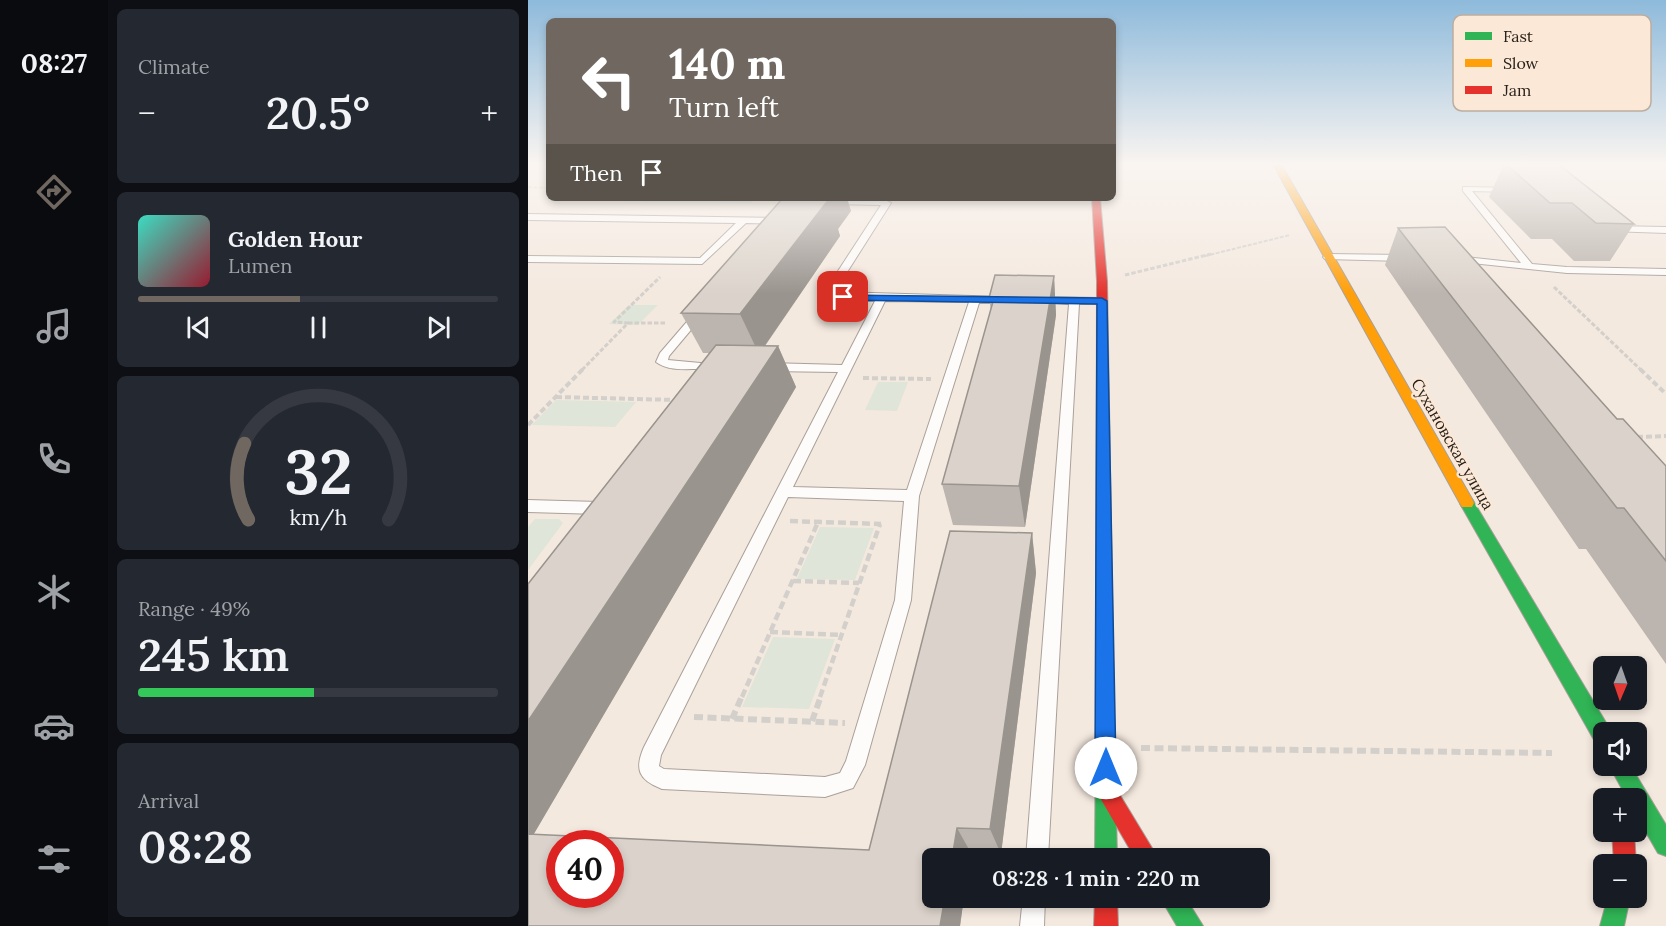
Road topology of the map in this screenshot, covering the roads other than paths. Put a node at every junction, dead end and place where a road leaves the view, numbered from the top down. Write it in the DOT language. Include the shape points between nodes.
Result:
graph roads {
  1 [pos="884,207"];
  2 [pos="1097,207"];
  3 [pos="1301,207"];
  4 [pos="1481,207"];
  5 [pos="528,217"];
  6 [pos="743,220"];
  7 [pos="778,222"];
  8 [pos="1604,229"];
  9 [pos="1666,230"];
  10 [pos="1328,257"];
  11 [pos="1417,258"];
  12 [pos="528,259"];
  13 [pos="1528,265"];
  14 [pos="1666,272"];
  15 [pos="1466,276"];
  16 [pos="881,297"];
  17 [pos="975,299"];
  18 [pos="1074,300"];
  19 [pos="1102,301"];
  20 [pos="706,307"];
  21 [pos="753,367"];
  22 [pos="843,373"];
  23 [pos="681,400"];
  24 [pos="783,492"];
  25 [pos="912,495"];
  26 [pos="528,506"];
  27 [pos="599,508"];
  28 [pos="1595,722"];
  29 [pos="1625,776"];
  30 [pos="1105,789"];
  31 [pos="1666,845"];
  32 [pos="1038,848"];
  33 [pos="1106,848"];
  34 [pos="1142,848"];
  35 [pos="1033,908"];
  36 [pos="1106,908"];
  37 [pos="1179,908"];
  38 [pos="1616,908"];
  39 [pos="1032,926"];
  40 [pos="1106,926"];
  41 [pos="1191,926"];
  42 [pos="1612,926"];
  1 -- 16 [label="lane" via="832,288 833,294 843,297"];
  2 -- 19 [label="street"];
  3 -- 10 [label="street, Сухановская улица"];
  4 -- 13 [label="lane"];
  5 -- 6 [label="lane"];
  6 -- 7 [label="lane"];
  6 -- 12 [label="lane" via="702,261"];
  8 -- 9 [label="lane"];
  10 -- 11 [label="lane"];
  10 -- 28 [label="street, Сухановская улица"];
  13 -- 14 [label="lane" via="1567,270"];
  13 -- 15 [label="lane" via="1450,258"];
  16 -- 17 [label="lane"];
  16 -- 22 [label="lane"];
  17 -- 18 [label="lane"];
  17 -- 25 [label="lane"];
  18 -- 19 [label="lane"];
  18 -- 32 [label="lane"];
  19 -- 30 [label="street"];
  20 -- 23 [label="lane" via="662,362 713,366"];
  21 -- 22 [label="lane"];
  22 -- 24 [label="lane"];
  24 -- 25 [label="lane"];
  24 -- 25 [label="lane" via="651,754 649,771 662,779 825,787 846,781 855,765 903,600"];
  26 -- 27 [label="lane"];
  29 -- 31 [label="street"];
  30 -- 33 [label="street"];
  30 -- 34 [label="street"];
  35 -- 39 [label="lane"];
  36 -- 40 [label="street"];
  37 -- 41 [label="street"];
  38 -- 42 [label="street"];
}
